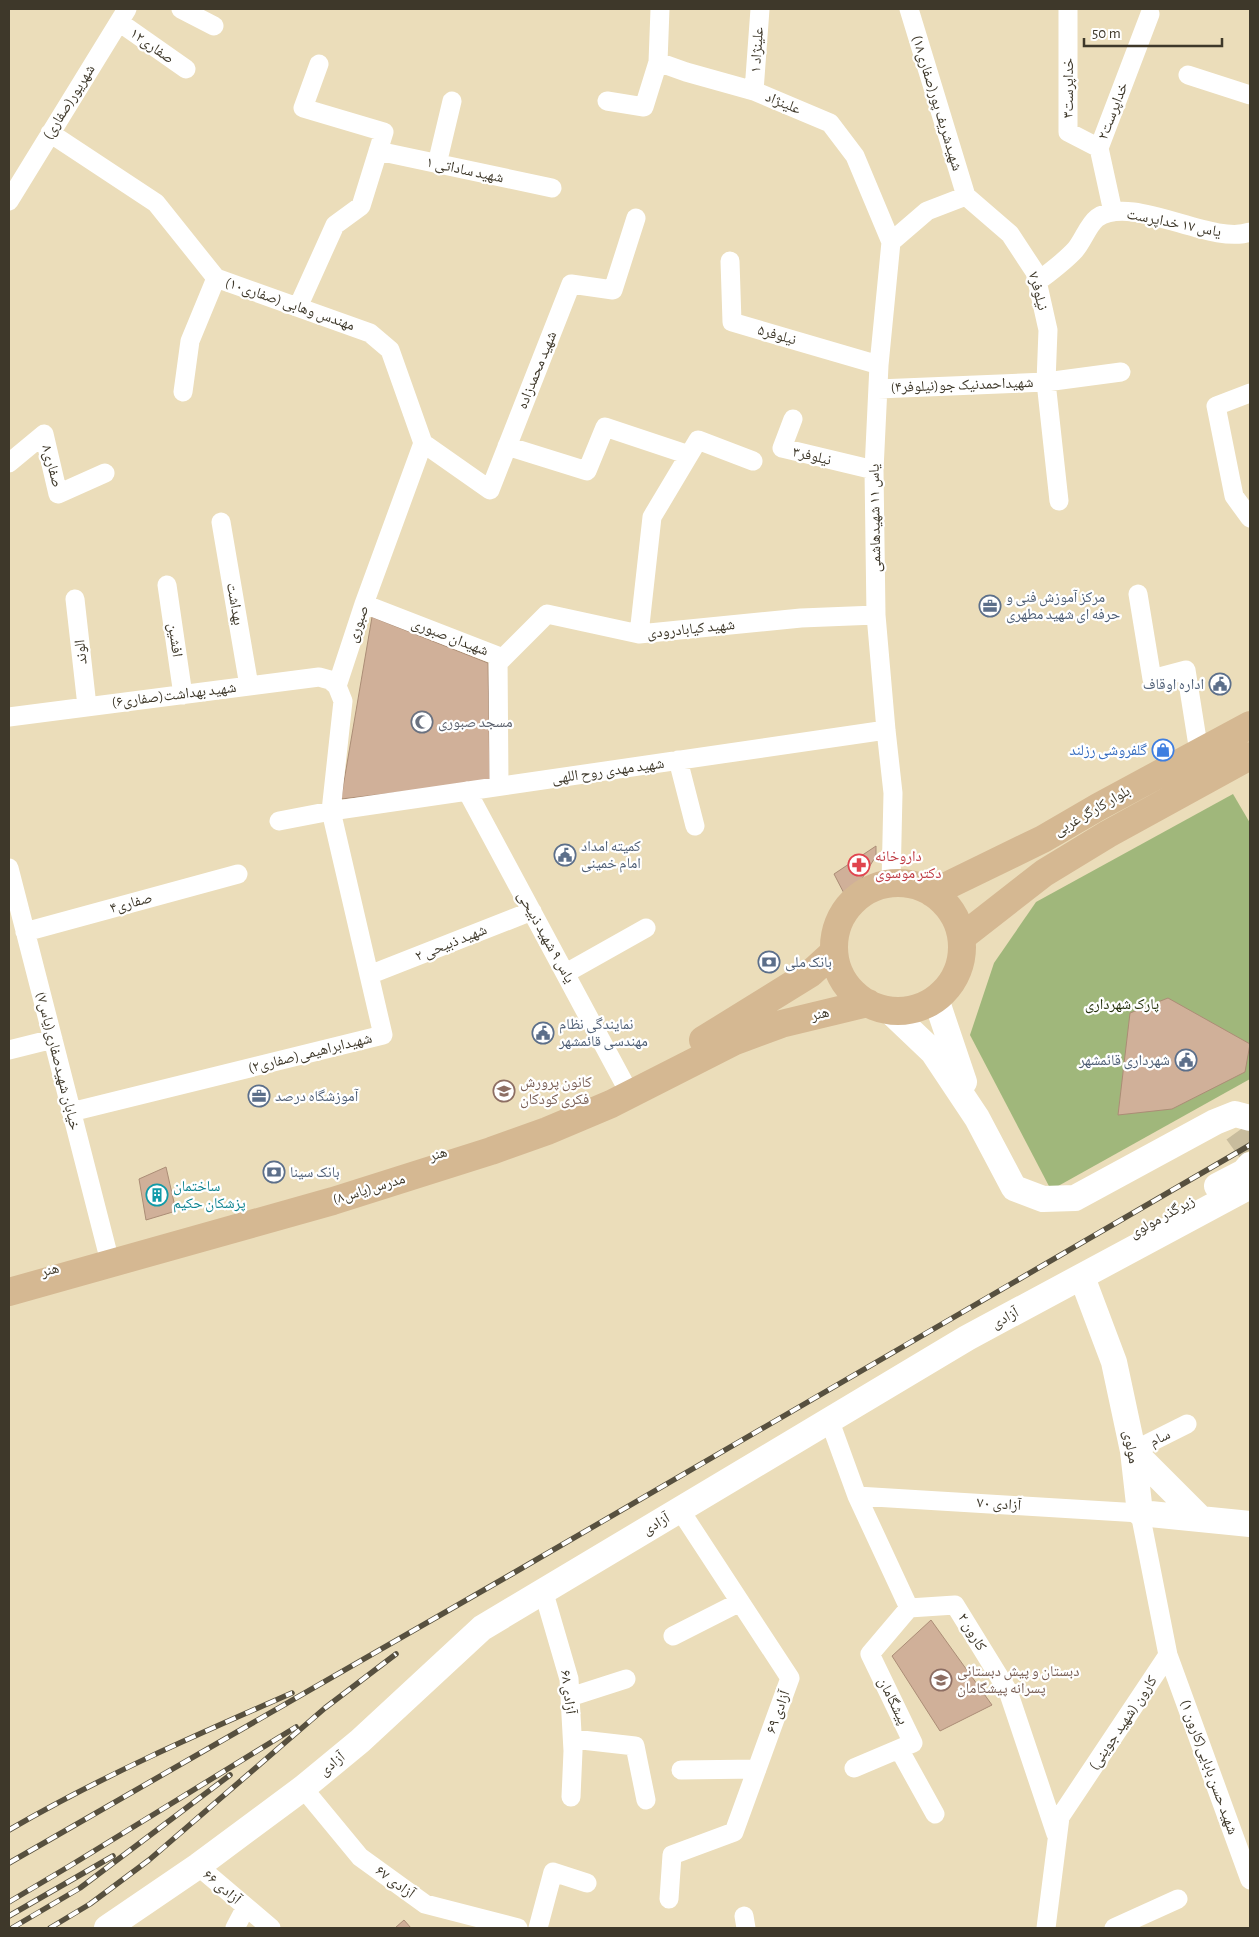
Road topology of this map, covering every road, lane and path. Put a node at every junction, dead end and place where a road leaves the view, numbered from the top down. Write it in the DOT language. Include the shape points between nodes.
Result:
graph roads {
  1 [pos="181,9"];
  2 [pos="660,9"];
  3 [pos="760,9"];
  4 [pos="908,9"];
  5 [pos="1068,9"];
  6 [pos="1150,14"];
  7 [pos="123,16"];
  8 [pos="214,26"];
  9 [pos="658,62"];
  10 [pos="319,64"];
  11 [pos="186,69"];
  12 [pos="1188,75"];
  13 [pos="754,92"];
  14 [pos="1250,95"];
  15 [pos="452,101"];
  16 [pos="607,101"];
  17 [pos="50,133"];
  18 [pos="1099,148"];
  19 [pos="378,151"];
  20 [pos="437,164"];
  21 [pos="16,175"];
  22 [pos="552,188"];
  23 [pos="966,196"];
  24 [pos="10,198"];
  25 [pos="1113,212"];
  26 [pos="636,218"];
  27 [pos="1250,232"];
  28 [pos="891,242"];
  29 [pos="730,261"];
  30 [pos="216,278"];
  31 [pos="1037,282"];
  32 [pos="298,307"];
  33 [pos="879,365"];
  34 [pos="1121,372"];
  35 [pos="1046,382"];
  36 [pos="878,389"];
  37 [pos="183,392"];
  38 [pos="1250,394"];
  39 [pos="793,419"];
  40 [pos="423,443"];
  41 [pos="507,446"];
  42 [pos="689,455"];
  43 [pos="753,461"];
  44 [pos="9,463"];
  45 [pos="874,470"];
  46 [pos="104,473"];
  47 [pos="1059,501"];
  48 [pos="1250,518"];
  49 [pos="220,522"];
  50 [pos="167,585"];
  51 [pos="1138,594"];
  52 [pos="75,599"];
  53 [pos="364,604"];
  54 [pos="876,614"];
  55 [pos="639,634"];
  56 [pos="498,663"];
  57 [pos="249,686"];
  58 [pos="337,686"];
  59 [pos="183,696"];
  60 [pos="87,706"];
  61 [pos="9,716"];
  62 [pos="1250,725"];
  63 [pos="886,730"];
  64 [pos="1199,752"];
  65 [pos="1250,756"];
  66 [pos="678,760"];
  67 [pos="1213,776"];
  68 [pos="499,786"];
  69 [pos="467,791"];
  70 [pos="331,811"];
  71 [pos="279,821"];
  72 [pos="695,826"];
  73 [pos="9,868"];
  74 [pos="238,874"];
  75 [pos="891,884"];
  76 [pos="932,893"];
  77 [pos="532,911"];
  78 [pos="646,928"];
  79 [pos="25,932"];
  80 [pos="962,937"];
  81 [pos="834,952"];
  82 [pos="566,973"];
  83 [pos="369,975"];
  84 [pos="936,999"];
  85 [pos="880,1007"];
  86 [pos="53,1039"];
  87 [pos="9,1050"];
  88 [pos="716,1051"];
  89 [pos="624,1082"];
  90 [pos="71,1112"];
  91 [pos="977,1118"];
  92 [pos="1234,1124"];
  93 [pos="1250,1165"];
  94 [pos="1250,1186"];
  95 [pos="108,1254"];
  96 [pos="1082,1277"];
  97 [pos="9,1281"];
  98 [pos="9,1292"];
  99 [pos="829,1419"];
  100 [pos="1187,1424"];
  101 [pos="1133,1451"];
  102 [pos="858,1496"];
  103 [pos="680,1510"];
  104 [pos="1140,1513"];
  105 [pos="1201,1519"];
  106 [pos="1250,1524"];
  107 [pos="543,1590"];
  108 [pos="740,1602"];
  109 [pos="909,1608"];
  110 [pos="673,1636"];
  111 [pos="1168,1655"];
  112 [pos="626,1679"];
  113 [pos="570,1697"];
  114 [pos="573,1739"];
  115 [pos="899,1749"];
  116 [pos="854,1768"];
  117 [pos="757,1769"];
  118 [pos="681,1770"];
  119 [pos="303,1788"];
  120 [pos="572,1797"];
  121 [pos="646,1800"];
  122 [pos="935,1814"];
  123 [pos="1057,1837"];
  124 [pos="198,1866"];
  125 [pos="1250,1877"];
  126 [pos="587,1883"];
  127 [pos="670,1899"];
  128 [pos="1178,1899"];
  129 [pos="246,1907"];
  130 [pos="107,1928"];
  131 [pos="235,1928"];
  132 [pos="271,1928"];
  133 [pos="518,1928"];
  134 [pos="538,1928"];
  135 [pos="1050,1928"];
  136 [pos="1114,1928"];
  1 -- 8 [label="street"];
  2 -- 9 [label="street"];
  3 -- 13 [label="street, علینژاد ۱"];
  4 -- 23 [label="street, شهیدشریف پور(صفاری۱۸)"];
  5 -- 18 [label="street, خداپرست۳" via="1068,132"];
  6 -- 18 [label="street, خداپرست۲"];
  7 -- 11 [label="street, صفاری۱۲"];
  7 -- 17 [label="street, شهریور(صفاری)"];
  9 -- 13 [label="street, علینژاد"];
  9 -- 16 [label="street" via="644,107"];
  10 -- 19 [label="street" via="302,108 384,132"];
  12 -- 14 [label="street"];
  13 -- 28 [label="street, علینژاد" via="830,122 856,156"];
  15 -- 20 [label="street"];
  17 -- 21 [label="street, شهریور(صفاری)"];
  17 -- 30 [label="street, مهندس وهابی (صفاری۱۰)" via="156,203"];
  18 -- 25 [label="street, خداپرست۲"];
  19 -- 20 [label="street, شهید ساداتی ۱"];
  19 -- 32 [label="street" via="361,206 335,225"];
  20 -- 22 [label="street, شهید ساداتی ۱"];
  21 -- 24 [label="street, شهریور(صفاری)"];
  23 -- 28 [label="street" via="928,211"];
  23 -- 31 [label="street, نیلوفر۷" via="1010,234 1035,272"];
  25 -- 27 [label="street, یاس ۱۷ خداپرست" via="1133,212 1224,234"];
  25 -- 31 [label="street, یاس ۱۷ خداپرست" via="1096,219 1076,250"];
  26 -- 41 [label="street, شهید محمدزاده" via="613,290 571,284"];
  28 -- 33 [label="street, یاس ۱۱ شهیدهاشمی"];
  29 -- 33 [label="street, نیلوفر۵" via="732,322"];
  30 -- 32 [label="street, مهندس وهابی (صفاری۱۰)"];
  30 -- 37 [label="street" via="190,341"];
  31 -- 35 [label="street, نیلوفر۷" via="1048,330"];
  32 -- 40 [label="street, مهندس وهابی (صفاری۱۰)" via="370,333 390,350"];
  33 -- 36 [label="street, یاس ۱۱ شهیدهاشمی"];
  34 -- 35 [label="street, شهیداحمدنیک جو(نیلوفر۴)"];
  35 -- 36 [label="street, شهیداحمدنیک جو(نیلوفر۴)"];
  35 -- 47 [label="street, نیلوفر۷"];
  36 -- 45 [label="street, یاس ۱۱ شهیدهاشمی"];
  38 -- 48 [label="street" via="1216,406 1234,496"];
  39 -- 45 [label="street, نیلوفر۳" via="782,448"];
  40 -- 41 [label="street, شهید محمدزاده" via="490,490"];
  40 -- 53 [label="street, صبوری"];
  41 -- 42 [label="street" via="587,471 605,427"];
  42 -- 43 [label="street" via="698,440"];
  42 -- 55 [label="street" via="652,517"];
  44 -- 46 [label="street, صفاری۸" via="44,434 58,494"];
  45 -- 54 [label="street, یاس ۱۱ شهیدهاشمی"];
  49 -- 57 [label="street, بهداشت"];
  50 -- 59 [label="street, افشین"];
  51 -- 64 [label="street" via="1152,679 1186,670"];
  52 -- 60 [label="street, الوند"];
  53 -- 56 [label="street, شهیدان صبوری" via="498,656"];
  53 -- 58 [label="street, صبوری"];
  54 -- 55 [label="street, شهید کیابادرودی"];
  54 -- 63 [label="street, یاس ۱۱ شهیدهاشمی"];
  55 -- 56 [label="street, شهید کیابادرودی" via="547,614"];
  56 -- 68 [label="street, شهیدان صبوری"];
  57 -- 58 [label="street, شهید بهداشت(صفاری۶)" via="320,677"];
  57 -- 59 [label="street, شهید بهداشت(صفاری۶)"];
  58 -- 70 [label="street" via="343,700"];
  59 -- 60 [label="street, شهید بهداشت(صفاری۶)"];
  60 -- 61 [label="street, شهید بهداشت(صفاری۶)"];
  62 -- 64 [label="main road, بلوار کارگر غربی"];
  63 -- 66 [label="street, شهید مهدی روح اللهی"];
  63 -- 75 [label="street, یاس ۱۱ شهیدهاشمی" via="894,793"];
  64 -- 67 [label="main road"];
  64 -- 76 [label="main road, بلوار کارگر غربی" via="1043,839"];
  65 -- 67 [label="main road, بلوار کارگر غربی"];
  66 -- 68 [label="street, شهید مهدی روح اللهی"];
  66 -- 72 [label="street"];
  67 -- 80 [label="main road, بلوار کارگر غربی" via="1044,873"];
  68 -- 69 [label="street, شهید مهدی روح اللهی"];
  69 -- 70 [label="street, شهید مهدی روح اللهی"];
  69 -- 77 [label="street, یاس ۹ شهید ذبیحی"];
  70 -- 71 [label="street, شهید مهدی روح اللهی"];
  70 -- 83 [label="street, شهیدابراهیمی(صفاری۲)"];
  73 -- 79 [label="street, خیابان شهیدصفاری(یاس۷)"];
  74 -- 79 [label="street, صفاری۴"];
  75 -- 76 [label="main road" via="912,885"];
  75 -- 81 [label="main road" via="872,889 843,914 836,932"];
  76 -- 80 [label="main road" via="948,907"];
  77 -- 82 [label="street, یاس ۹ شهید ذبیحی"];
  77 -- 83 [label="street, شهید ذبیحی ۲"];
  78 -- 82 [label="street"];
  79 -- 86 [label="street, خیابان شهیدصفاری(یاس۷)"];
  80 -- 84 [label="main road" via="960,967 948,989"];
  81 -- 85 [label="main road" via="841,976 856,996"];
  81 -- 89 [label="main road, هنر" via="811,973 709,1037"];
  82 -- 89 [label="street, یاس ۹ شهید ذبیحی"];
  83 -- 90 [label="street, شهیدابراهیمی(صفاری۲)" via="383,1035"];
  84 -- 85 [label="main road" via="911,1009"];
  84 -- 91 [label="street"];
  85 -- 88 [label="main road, هنر" via="781,1024"];
  85 -- 91 [label="street" via="933,1052"];
  86 -- 87 [label="street"];
  86 -- 90 [label="street, خیابان شهیدصفاری(یاس۷)"];
  88 -- 98 [label="main road, مدرس(یاس۸)" via="610,1104 491,1152 333,1201"];
  89 -- 95 [label="main road, هنر" via="544,1118 482,1141"];
  90 -- 95 [label="street, خیابان شهیدصفاری(یاس۷)"];
  91 -- 92 [label="street" via="1014,1188 1043,1199 1075,1198"];
  93 -- 96 [label="street, زیرگذر مولوی" via="1244,1172 1147,1224 1092,1258"];
  94 -- 96 [label="street, آزادی"];
  95 -- 97 [label="main road, هنر"];
  96 -- 99 [label="street, آزادی" via="967,1338"];
  96 -- 101 [label="street, مولوی" via="1114,1362"];
  99 -- 102 [label="street"];
  99 -- 103 [label="street, آزادی"];
  100 -- 101 [label="street, سام"];
  101 -- 104 [label="street, مولوی"];
  101 -- 105 [label="street"];
  102 -- 104 [label="street, آزادی ۷۰"];
  102 -- 109 [label="street"];
  103 -- 107 [label="street, آزادی"];
  103 -- 108 [label="street, آزادی ۶۹"];
  104 -- 105 [label="street"];
  104 -- 111 [label="street"];
  105 -- 106 [label="street"];
  107 -- 113 [label="street, آزادی ۶۸" via="569,1679"];
  107 -- 119 [label="street, آزادی" via="482,1628 360,1741"];
  108 -- 110 [label="street"];
  108 -- 117 [label="street, آزادی ۶۹" via="790,1678"];
  109 -- 115 [label="street, پیشگامان" via="870,1654 913,1743"];
  109 -- 123 [label="street, کارون ۲" via="955,1605 1008,1691"];
  111 -- 123 [label="street, کارون (شهید جوینی)" via="1060,1818"];
  111 -- 125 [label="street, شهید حسن بابایی(کارون ۱)"];
  112 -- 113 [label="street"];
  113 -- 114 [label="street, آزادی ۶۸"];
  114 -- 120 [label="street, آزادی ۶۸"];
  114 -- 121 [label="street" via="635,1746"];
  115 -- 116 [label="street, پیشگامان"];
  115 -- 122 [label="street"];
  117 -- 118 [label="street"];
  117 -- 127 [label="street, آزادی ۶۹" via="734,1832 672,1855"];
  119 -- 124 [label="street, آزادی"];
  119 -- 133 [label="street, آزادی ۶۷" via="360,1857 426,1904"];
  123 -- 135 [label="street, کارون (شهید جوینی)"];
  124 -- 129 [label="street, آزادی ۶۶"];
  124 -- 130 [label="street, آزادی"];
  126 -- 134 [label="street" via="553,1872"];
  128 -- 136 [label="street"];
  129 -- 131 [label="street"];
  129 -- 132 [label="street, آزادی ۶۶"];
}
